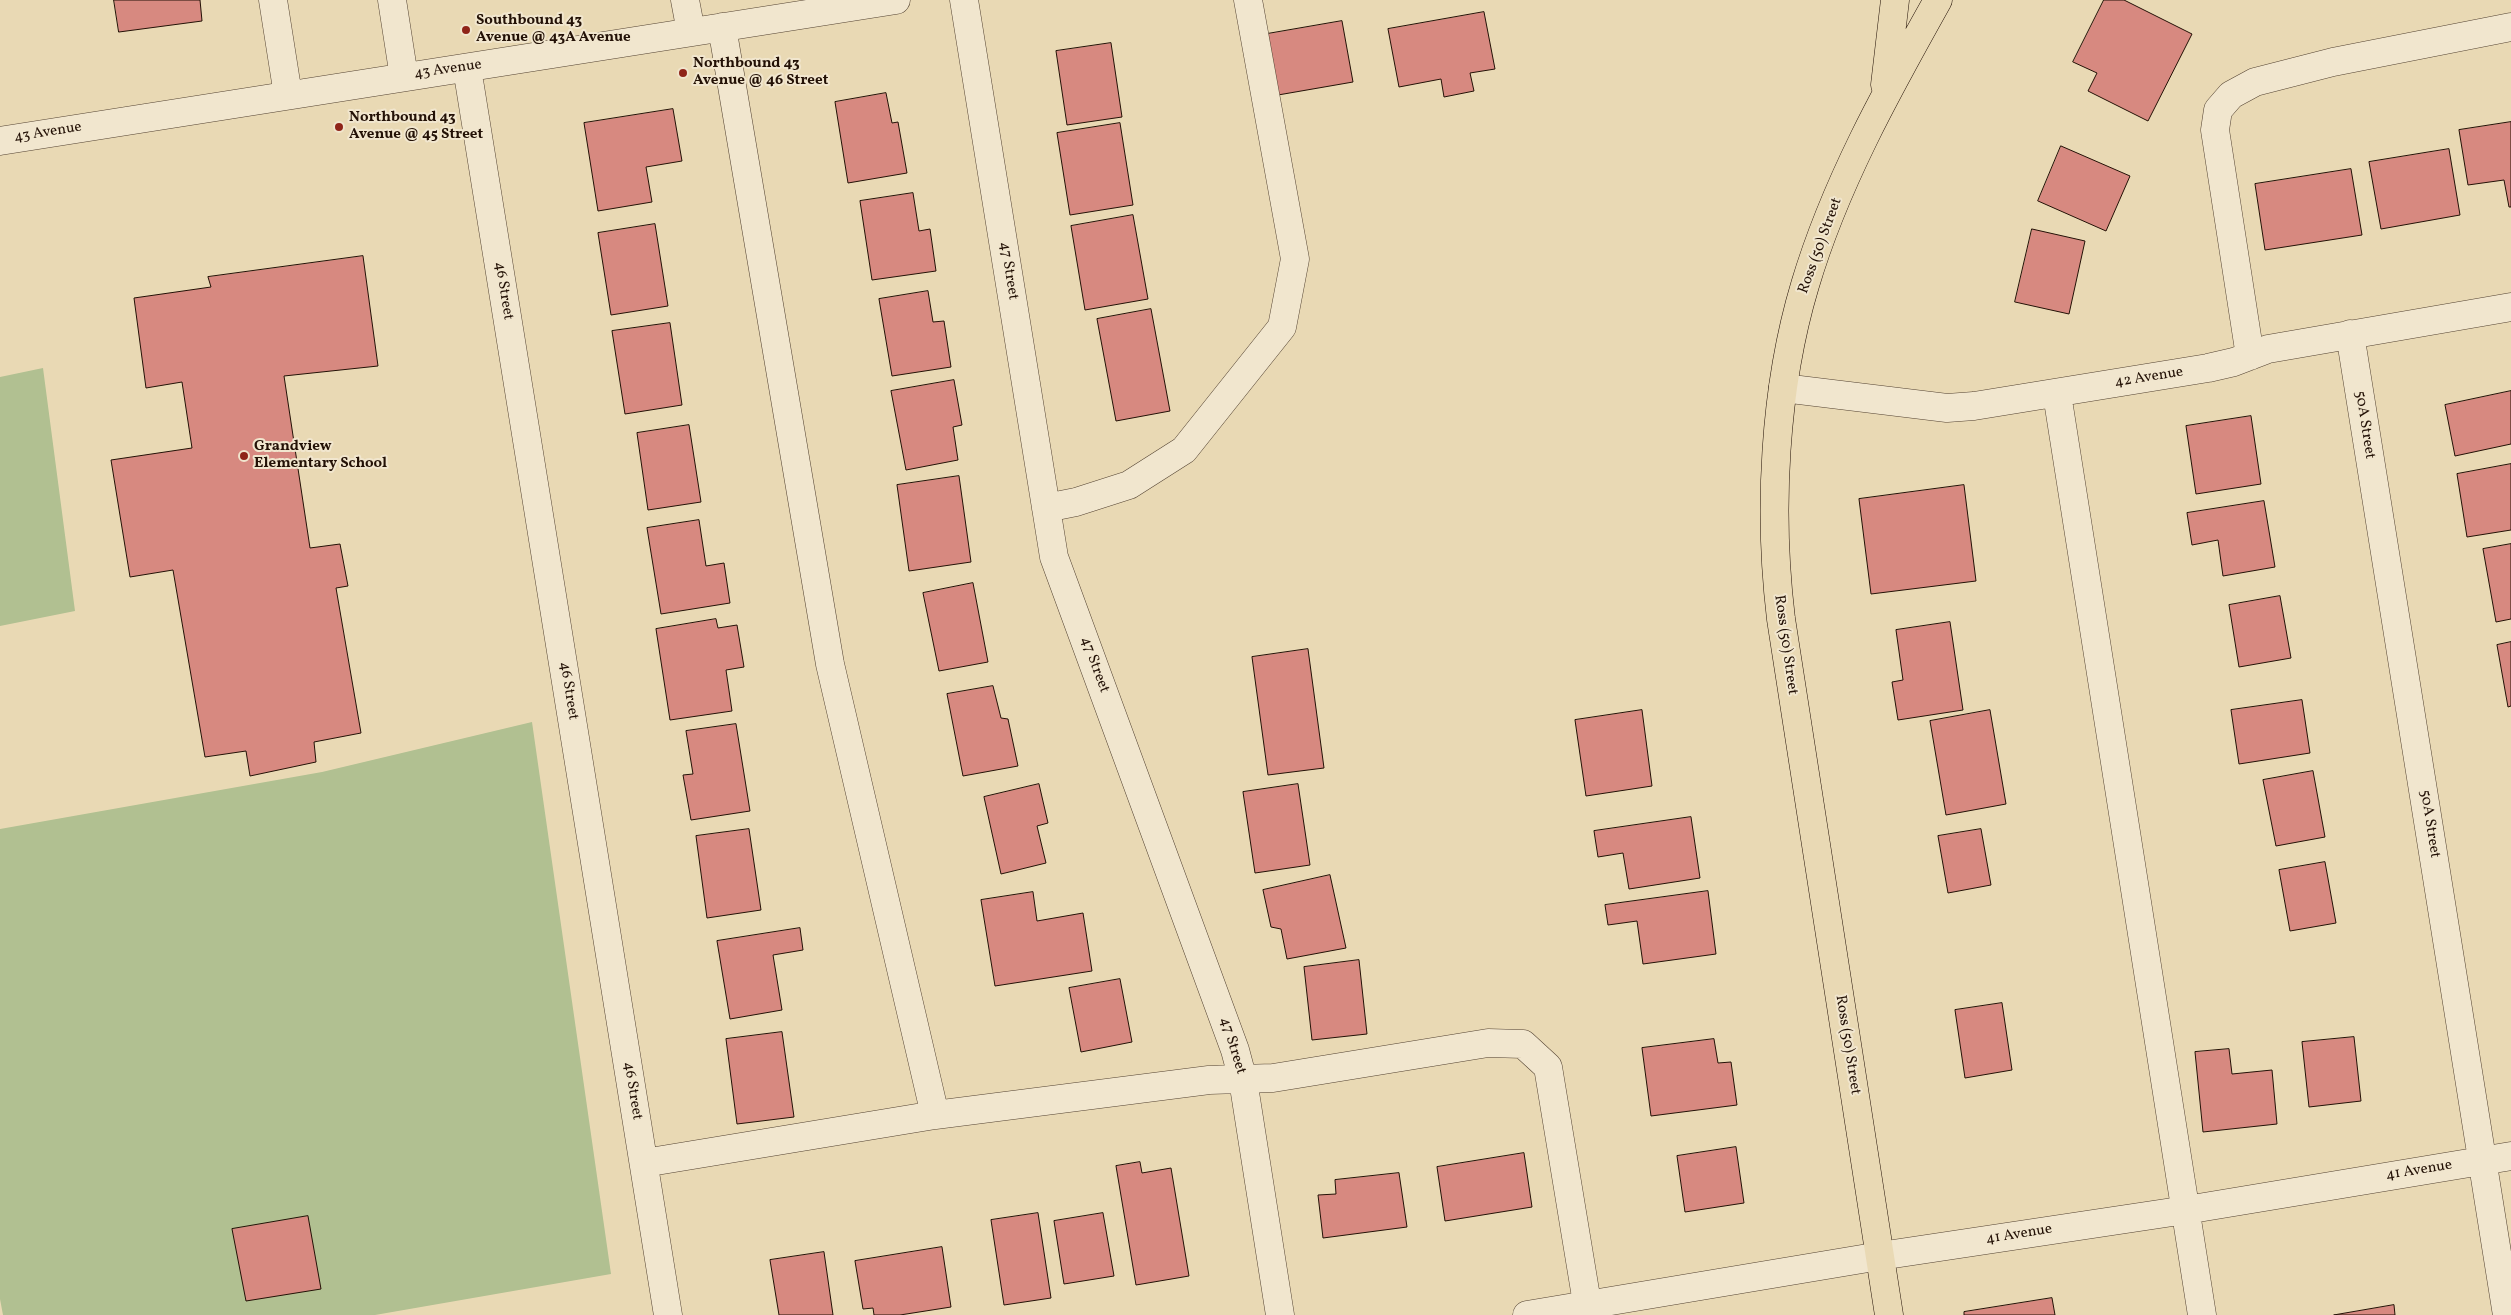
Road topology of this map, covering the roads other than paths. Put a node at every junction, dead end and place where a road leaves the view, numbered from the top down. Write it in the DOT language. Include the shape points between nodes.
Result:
graph roads {
  1 [pos="273,0"];
  2 [pos="392,0"];
  3 [pos="685,0"];
  4 [pos="896,0"];
  5 [pos="964,0"];
  6 [pos="1248,0"];
  7 [pos="1896,0"];
  8 [pos="1938,0"];
  9 [pos="722,27"];
  10 [pos="2511,27"];
  11 [pos="690,32"];
  12 [pos="467,68"];
  13 [pos="404,77"];
  14 [pos="288,95"];
  15 [pos="1883,99"];
  16 [pos="0,141"];
  17 [pos="2511,307"];
  18 [pos="2350,334"];
  19 [pos="2250,356"];
  20 [pos="1784,388"];
  21 [pos="2056,394"];
  22 [pos="1046,508"];
  23 [pos="1243,1080"];
  24 [pos="935,1115"];
  25 [pos="2511,1156"];
  26 [pos="2483,1161"];
  27 [pos="644,1163"];
  28 [pos="2186,1210"];
  29 [pos="1880,1256"];
  30 [pos="1589,1310"];
  31 [pos="668,1315"];
  32 [pos="1280,1315"];
  33 [pos="1527,1315"];
  34 [pos="1889,1315"];
  35 [pos="2202,1315"];
  36 [pos="2507,1315"];
  1 -- 14 [label="street"];
  2 -- 13 [label="street"];
  3 -- 11 [label="street"];
  4 -- 9 [label="street, 43 Avenue"];
  5 -- 22 [label="street, 47 Street"];
  6 -- 22 [label="street" via="1295,259 1282,327 1184,450 1128,485"];
  7 -- 15 [label="main road"];
  8 -- 15 [label="main road, Ross (50) Street"];
  9 -- 11 [label="street, 43 Avenue"];
  9 -- 24 [label="street" via="830,664"];
  10 -- 19 [label="street" via="2333,62 2255,82 2231,95 2218,110 2215,130"];
  11 -- 12 [label="street, 43 Avenue"];
  12 -- 13 [label="street, 43 Avenue"];
  12 -- 27 [label="street, 46 Street"];
  13 -- 14 [label="street, 43 Avenue"];
  14 -- 16 [label="street, 43 Avenue"];
  15 -- 20 [label="main road, Ross (50) Street" via="1815,255 1801,302"];
  17 -- 18 [label="street, 42 Avenue"];
  18 -- 19 [label="street, 42 Avenue" via="2268,349"];
  18 -- 26 [label="street, 50A Street"];
  19 -- 21 [label="street, 42 Avenue" via="2208,368"];
  20 -- 21 [label="street, 42 Avenue" via="1947,408"];
  20 -- 29 [label="main road, Ross (50) Street" via="1775,492 1775,571"];
  21 -- 28 [label="street"];
  22 -- 23 [label="street, 47 Street" via="1054,557 1224,1018"];
  23 -- 24 [label="street" via="1209,1080"];
  23 -- 30 [label="street" via="1273,1078 1488,1043 1523,1044 1548,1067"];
  23 -- 32 [label="street, 47 Street"];
  24 -- 27 [label="street"];
  25 -- 26 [label="street, 41 Avenue"];
  26 -- 28 [label="street, 41 Avenue"];
  26 -- 36 [label="street, 50A Street"];
  27 -- 31 [label="street, 46 Street"];
  28 -- 29 [label="street, 41 Avenue"];
  28 -- 35 [label="street"];
  29 -- 30 [label="street, 41 Avenue"];
  29 -- 34 [label="main road, Ross (50) Street"];
  30 -- 33 [label="street, 41 Avenue"];
}
